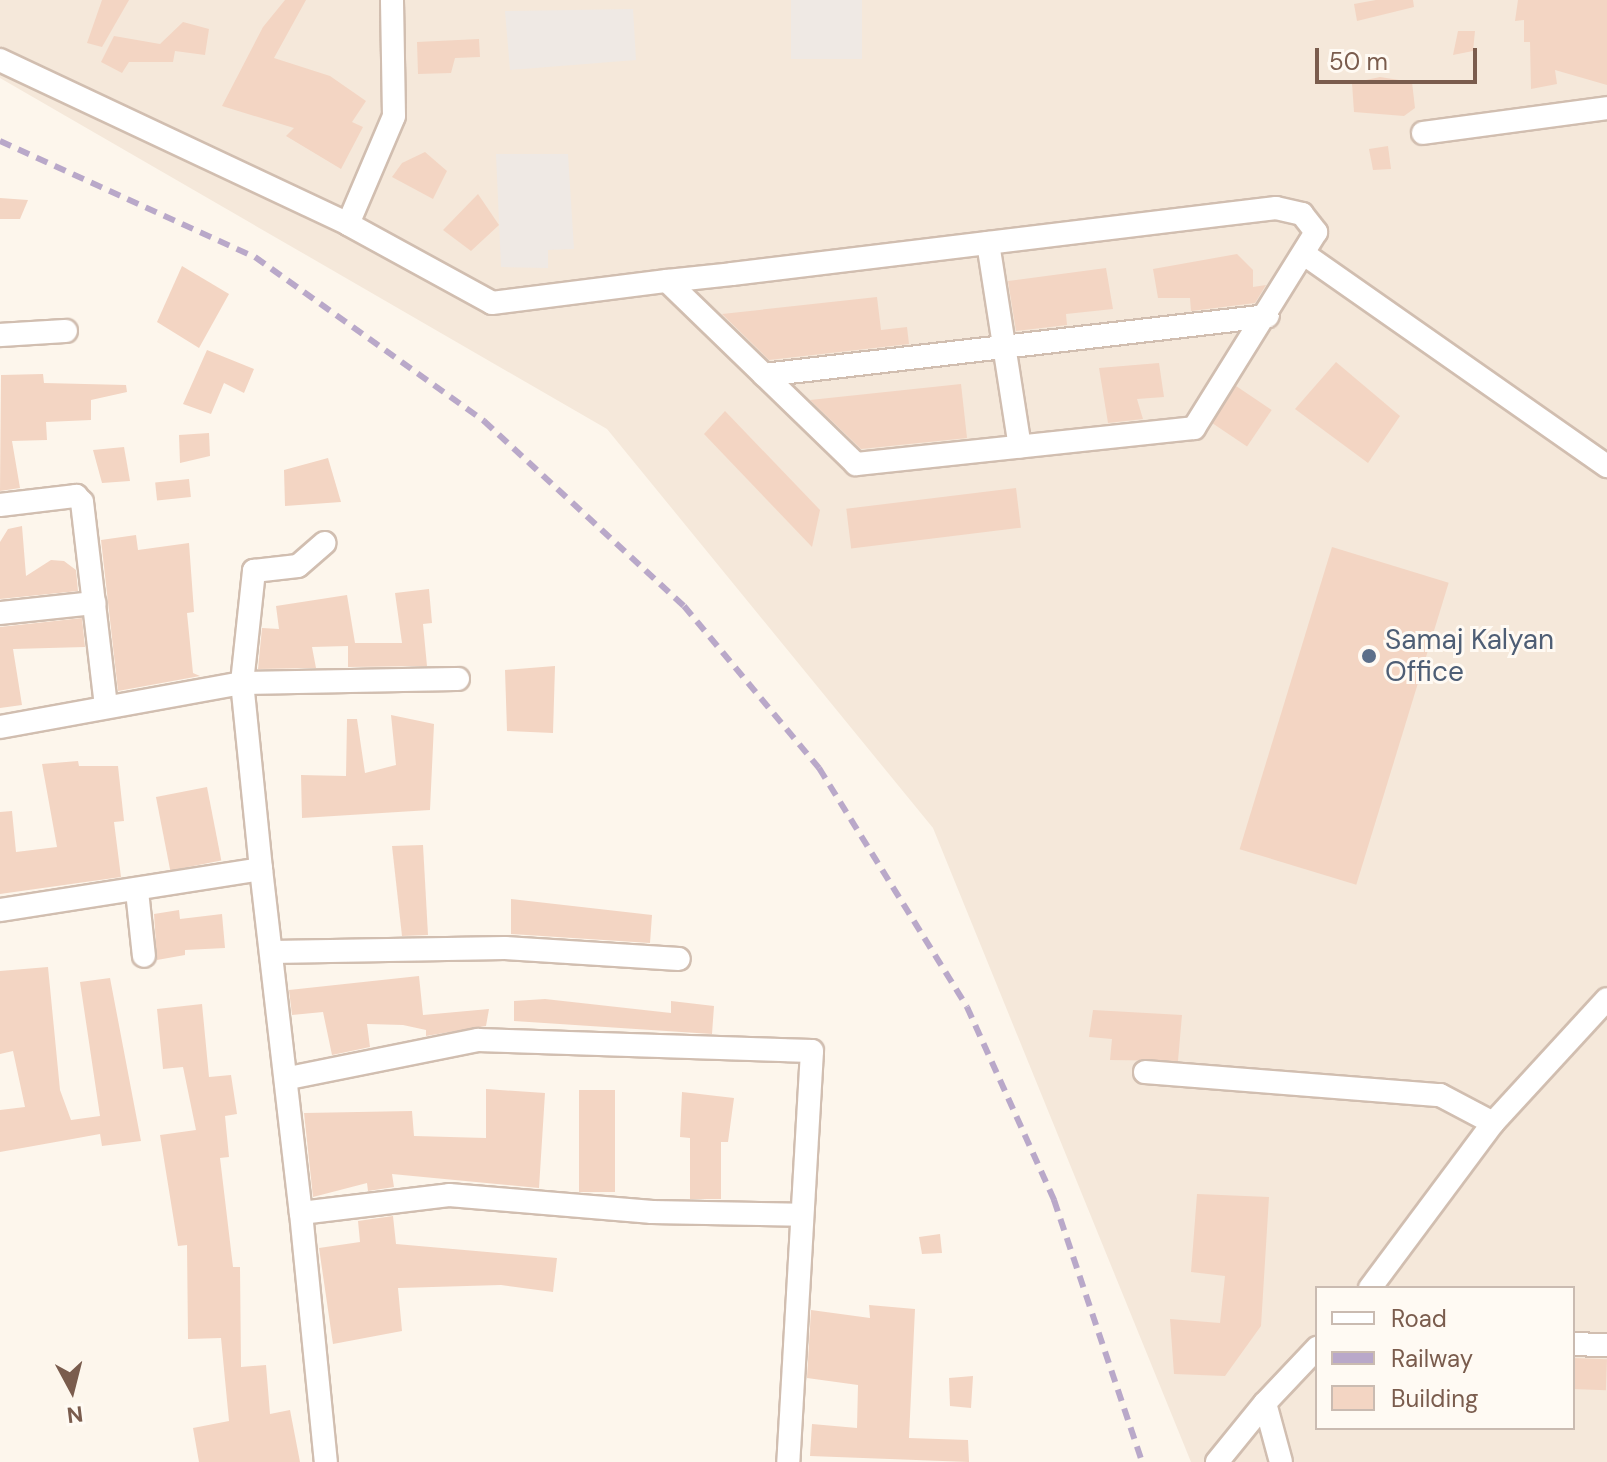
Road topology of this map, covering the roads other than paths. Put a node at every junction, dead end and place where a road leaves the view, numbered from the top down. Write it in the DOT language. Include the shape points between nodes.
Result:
graph roads {
  1 [pos="392,0"];
  2 [pos="0,60"];
  3 [pos="1607,108"];
  4 [pos="1423,133"];
  5 [pos="348,224"];
  6 [pos="988,243"];
  7 [pos="1304,254"];
  8 [pos="667,281"];
  9 [pos="1268,316"];
  10 [pos="66,331"];
  11 [pos="0,335"];
  12 [pos="1004,347"];
  13 [pos="764,375"];
  14 [pos="1020,447"];
  15 [pos="1607,466"];
  16 [pos="0,505"];
  17 [pos="324,543"];
  18 [pos="94,603"];
  19 [pos="0,613"];
  20 [pos="458,679"];
  21 [pos="242,683"];
  22 [pos="106,706"];
  23 [pos="0,727"];
  24 [pos="261,869"];
  25 [pos="137,891"];
  26 [pos="0,910"];
  27 [pos="272,952"];
  28 [pos="144,956"];
  29 [pos="679,959"];
  30 [pos="1603,1010"];
  31 [pos="1145,1072"];
  32 [pos="289,1078"];
  33 [pos="1493,1123"];
  34 [pos="301,1213"];
  35 [pos="802,1215"];
  36 [pos="1371,1286"];
  37 [pos="1575,1344"];
  38 [pos="1607,1345"];
  39 [pos="1315,1350"];
  40 [pos="1265,1403"];
  41 [pos="326,1462"];
  42 [pos="788,1462"];
  43 [pos="1217,1462"];
  44 [pos="1281,1462"];
  1 -- 5 [label="street" via="394,116"];
  2 -- 5 [label="street"];
  3 -- 4 [label="street"];
  5 -- 8 [label="street" via="492,303"];
  6 -- 7 [label="street" via="1276,208 1302,214 1316,232"];
  6 -- 8 [label="street"];
  6 -- 12 [label="street"];
  7 -- 9 [label="street"];
  7 -- 15 [label="street"];
  8 -- 13 [label="street"];
  9 -- 12 [label="street"];
  9 -- 14 [label="street" via="1194,428"];
  10 -- 11 [label="street"];
  12 -- 13 [label="street"];
  12 -- 14 [label="street"];
  13 -- 14 [label="street" via="856,464"];
  16 -- 18 [label="street" via="76,496"];
  17 -- 21 [label="street" via="298,566 254,571"];
  18 -- 19 [label="street"];
  18 -- 22 [label="street"];
  20 -- 21 [label="street"];
  21 -- 22 [label="street"];
  21 -- 24 [label="street"];
  22 -- 23 [label="street"];
  24 -- 25 [label="street"];
  24 -- 27 [label="street"];
  25 -- 26 [label="street"];
  25 -- 28 [label="street"];
  27 -- 29 [label="street" via="505,948"];
  27 -- 32 [label="street"];
  30 -- 33 [label="street"];
  31 -- 33 [label="street" via="1440,1095"];
  32 -- 34 [label="street"];
  32 -- 35 [label="street" via="478,1040 812,1051"];
  33 -- 36 [label="street"];
  34 -- 35 [label="street" via="449,1195 652,1212"];
  34 -- 41 [label="street"];
  35 -- 42 [label="street"];
  37 -- 38 [label="street"];
  39 -- 40 [label="street"];
  40 -- 43 [label="street"];
  40 -- 44 [label="street"];
}
